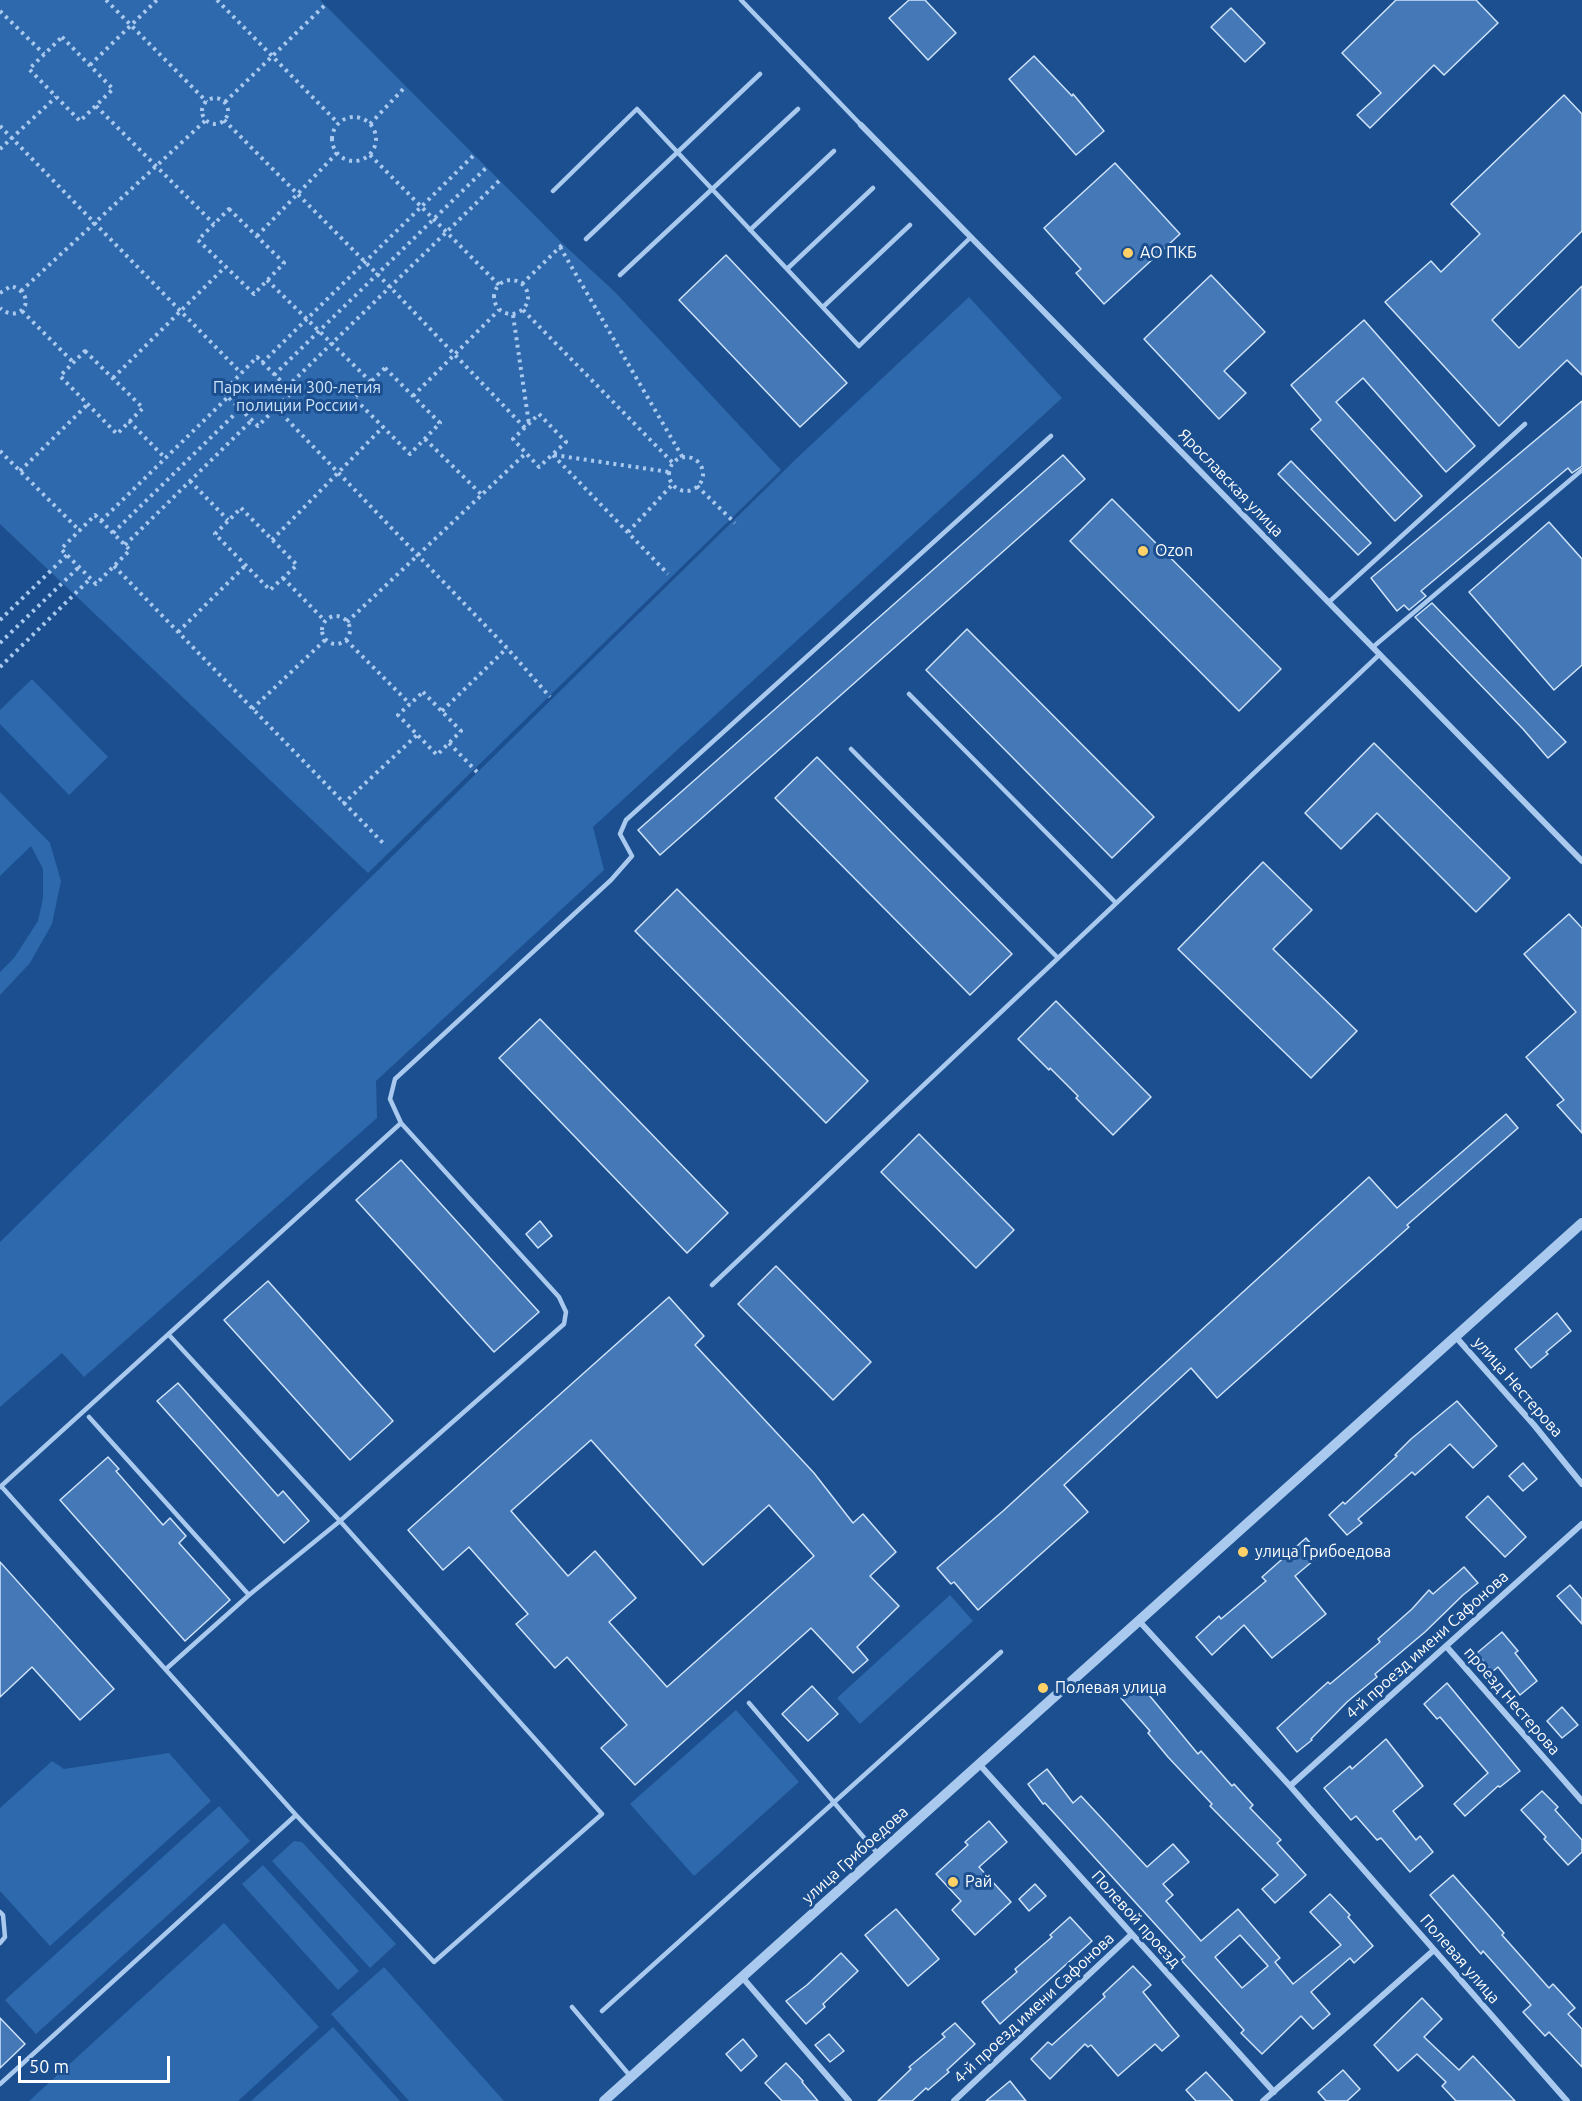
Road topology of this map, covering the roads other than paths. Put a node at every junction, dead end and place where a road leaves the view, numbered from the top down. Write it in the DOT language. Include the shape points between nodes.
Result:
graph roads {
  1 [pos="741,0"];
  2 [pos="760,74"];
  3 [pos="798,109"];
  4 [pos="861,125"];
  5 [pos="834,151"];
  6 [pos="677,152"];
  7 [pos="873,188"];
  8 [pos="712,189"];
  9 [pos="553,190"];
  10 [pos="910,225"];
  11 [pos="750,230"];
  12 [pos="971,237"];
  13 [pos="585,239"];
  14 [pos="786,268"];
  15 [pos="620,275"];
  16 [pos="823,307"];
  17 [pos="1525,424"];
  18 [pos="1051,436"];
  19 [pos="1582,470"];
  20 [pos="1329,602"];
  21 [pos="1373,647"];
  22 [pos="1380,654"];
  23 [pos="909,694"];
  24 [pos="851,749"];
  25 [pos="1582,861"];
  26 [pos="1116,903"];
  27 [pos="1058,958"];
  28 [pos="401,1123"];
  29 [pos="1582,1222"];
  30 [pos="712,1285"];
  31 [pos="169,1335"];
  32 [pos="1455,1336"];
  33 [pos="89,1417"];
  34 [pos="1582,1484"];
  35 [pos="1,1486"];
  36 [pos="340,1521"];
  37 [pos="1582,1524"];
  38 [pos="249,1595"];
  39 [pos="1139,1621"];
  40 [pos="1446,1646"];
  41 [pos="1001,1652"];
  42 [pos="166,1669"];
  43 [pos="749,1703"];
  44 [pos="979,1764"];
  45 [pos="1290,1786"];
  46 [pos="835,1802"];
  47 [pos="1582,1802"];
  48 [pos="296,1815"];
  49 [pos="878,1854"];
  50 [pos="0,1912"];
  51 [pos="1132,1935"];
  52 [pos="0,1943"];
  53 [pos="1434,1950"];
  54 [pos="742,1977"];
  55 [pos="572,2007"];
  56 [pos="602,2011"];
  57 [pos="631,2077"];
  58 [pos="0,2084"];
  59 [pos="1274,2092"];
  60 [pos="604,2101"];
  61 [pos="849,2101"];
  62 [pos="954,2101"];
  63 [pos="1263,2101"];
  64 [pos="1567,2101"];
  1 -- 4 [label="lane"];
  2 -- 6 [label="lane"];
  3 -- 8 [label="lane"];
  4 -- 12 [label="street, Ярославская улица"];
  5 -- 11 [label="lane"];
  6 -- 8 [label="lane"];
  6 -- 9 [label="lane" via="637,109"];
  6 -- 13 [label="lane"];
  7 -- 14 [label="lane"];
  8 -- 11 [label="lane"];
  8 -- 15 [label="lane"];
  10 -- 16 [label="lane"];
  11 -- 14 [label="lane"];
  12 -- 16 [label="lane" via="859,346"];
  12 -- 20 [label="street, Ярославская улица"];
  14 -- 16 [label="lane"];
  17 -- 20 [label="lane"];
  18 -- 28 [label="lane" via="626,820 620,834 632,856 611,880 395,1079 390,1099"];
  19 -- 21 [label="lane"];
  20 -- 21 [label="street, Ярославская улица"];
  21 -- 22 [label="street, Ярославская улица"];
  22 -- 25 [label="street, Ярославская улица"];
  22 -- 26 [label="lane"];
  23 -- 26 [label="lane"];
  24 -- 27 [label="lane"];
  26 -- 27 [label="lane"];
  27 -- 30 [label="lane"];
  28 -- 31 [label="lane"];
  28 -- 36 [label="lane" via="560,1297 567,1312 564,1324"];
  29 -- 32 [label="street, улица Грибоедова"];
  31 -- 35 [label="lane"];
  31 -- 36 [label="lane"];
  32 -- 34 [label="street, улица Нестерова"];
  32 -- 39 [label="street, улица Грибоедова"];
  33 -- 38 [label="lane"];
  35 -- 42 [label="lane"];
  36 -- 38 [label="lane"];
  36 -- 48 [label="lane" via="602,1814 434,1962"];
  37 -- 40 [label="street, 4-й проезд имени Сафонова"];
  38 -- 42 [label="lane"];
  39 -- 44 [label="street, улица Грибоедова"];
  39 -- 45 [label="street, Полевая улица"];
  40 -- 45 [label="street, 4-й проезд имени Сафонова"];
  40 -- 47 [label="street, проезд Нестерова"];
  41 -- 46 [label="lane"];
  42 -- 48 [label="lane"];
  43 -- 46 [label="lane"];
  44 -- 49 [label="street, улица Грибоедова"];
  44 -- 51 [label="street, Полевой проезд"];
  45 -- 53 [label="street, Полевая улица"];
  46 -- 49 [label="lane"];
  46 -- 56 [label="lane"];
  48 -- 58 [label="lane"];
  49 -- 54 [label="street, улица Грибоедова"];
  50 -- 52 [label="lane" via="5,1937"];
  51 -- 59 [label="street, Полевой проезд"];
  51 -- 62 [label="street, 4-й проезд имени Сафонова"];
  53 -- 59 [label="street"];
  53 -- 64 [label="street, Полевая улица"];
  54 -- 57 [label="street, улица Грибоедова"];
  54 -- 61 [label="street"];
  55 -- 57 [label="lane"];
  57 -- 60 [label="street, улица Грибоедова"];
  59 -- 63 [label="street"];
}
